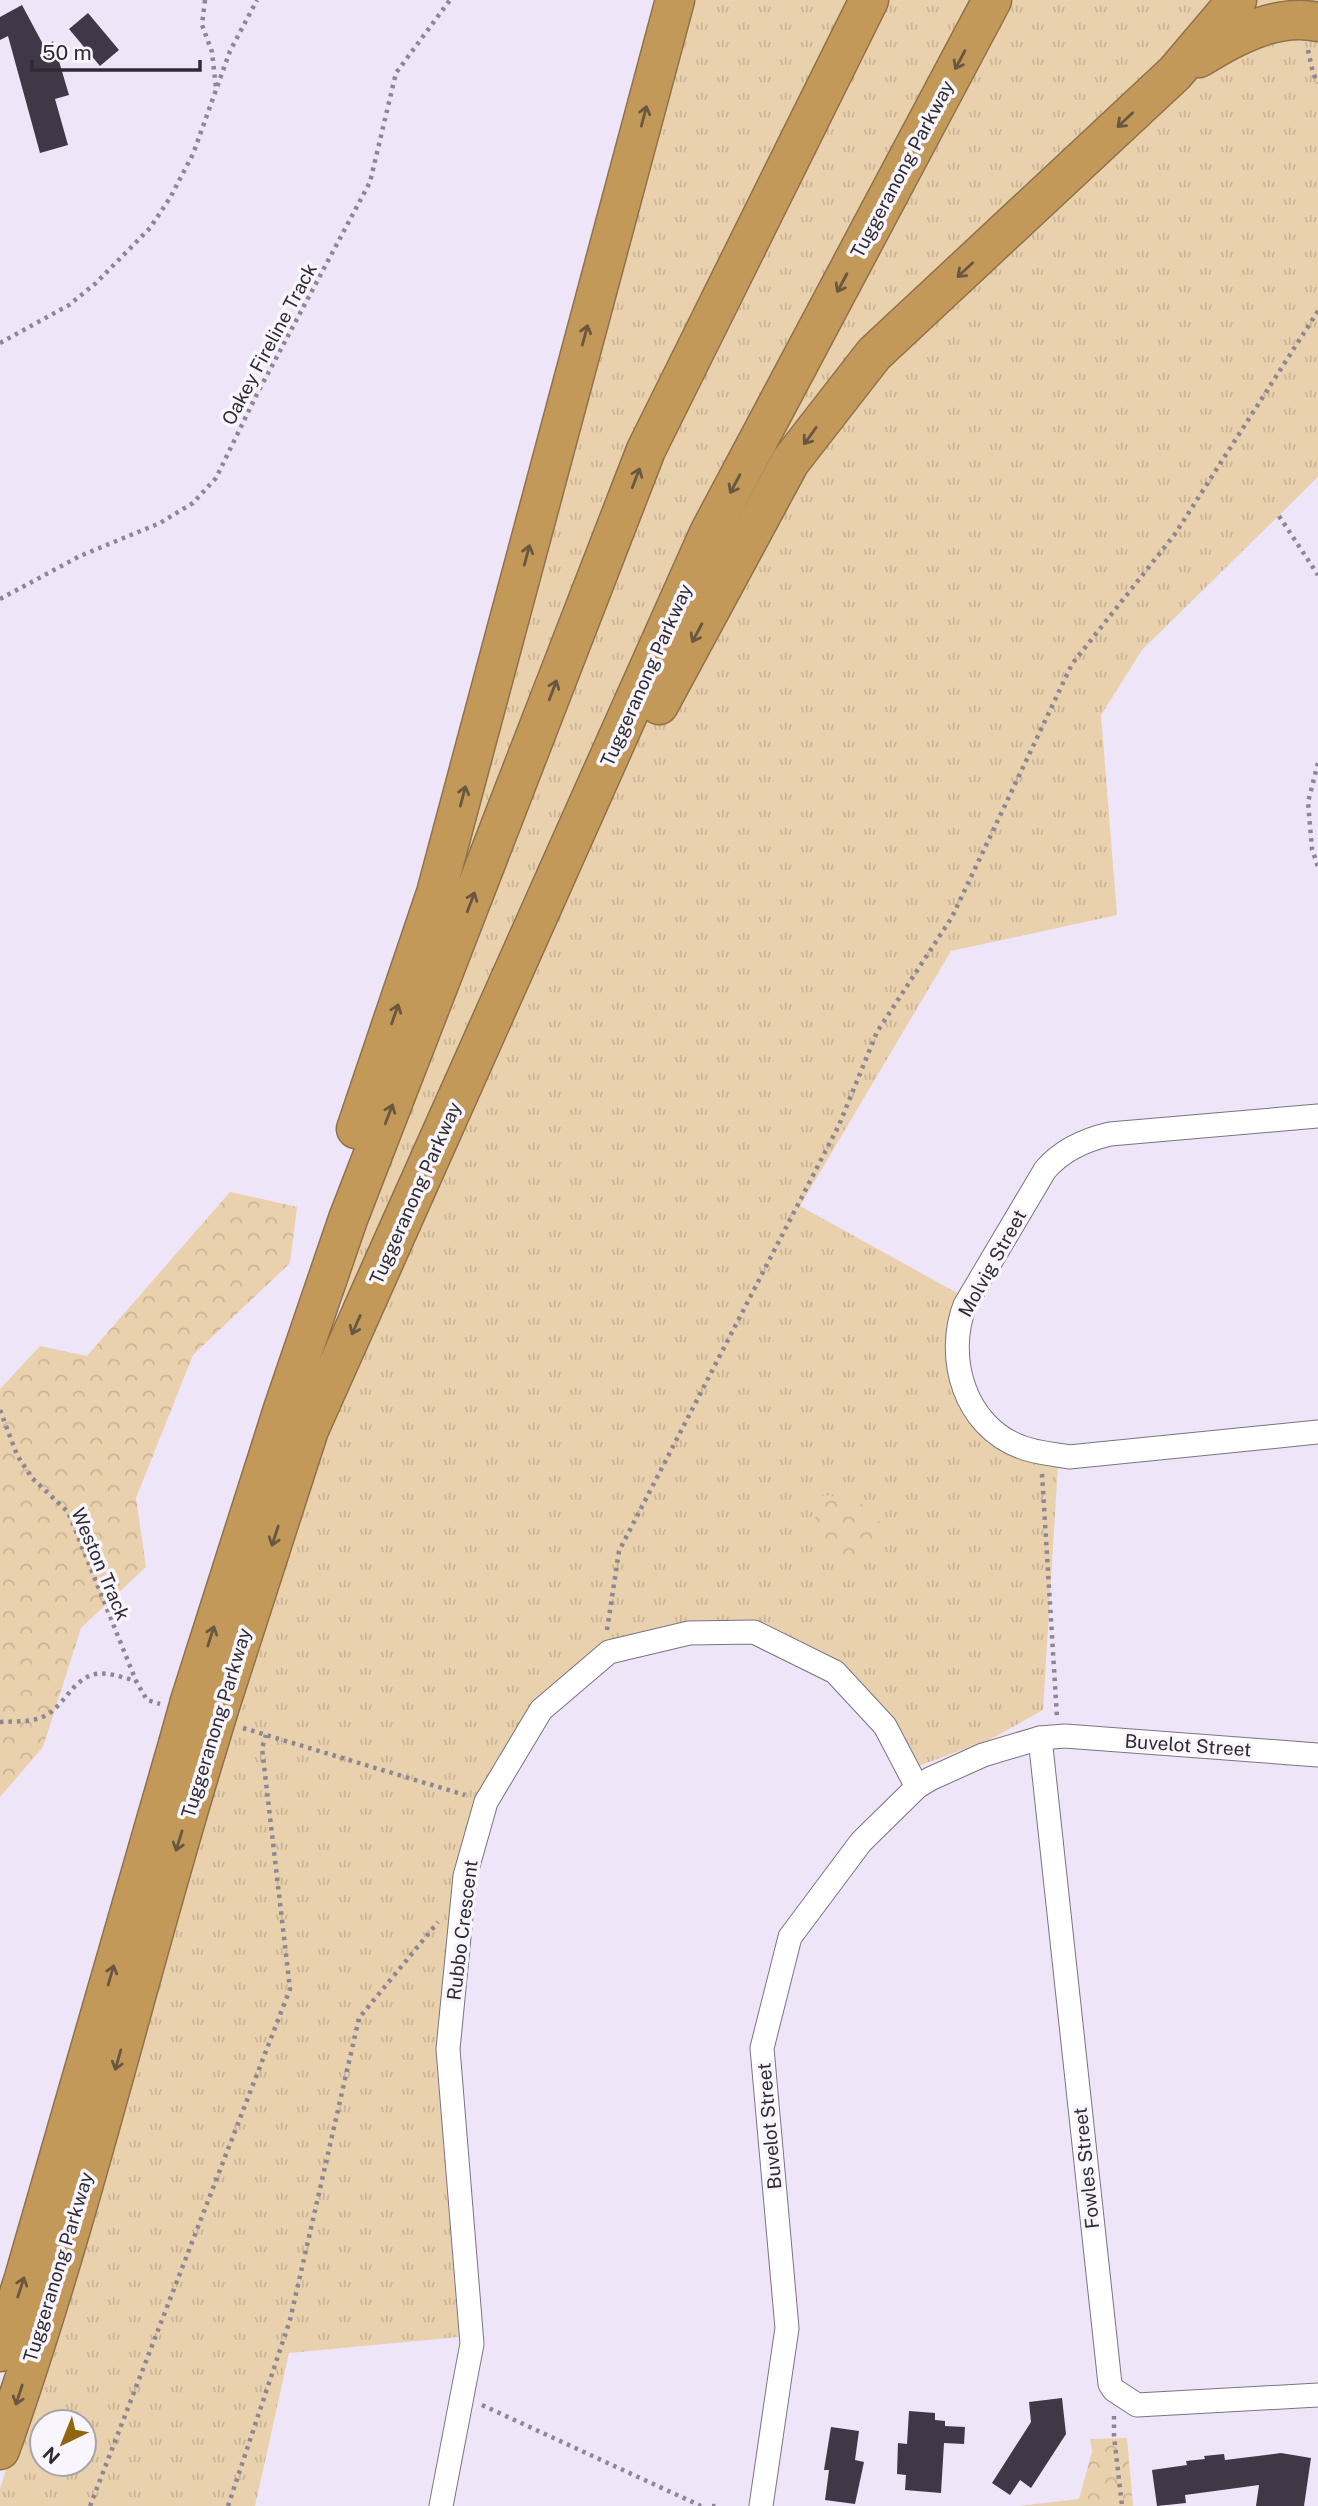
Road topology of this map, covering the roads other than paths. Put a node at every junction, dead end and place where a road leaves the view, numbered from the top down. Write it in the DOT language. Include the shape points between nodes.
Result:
graph roads {
  1 [pos="675,0"];
  2 [pos="869,0"];
  3 [pos="992,0"];
  4 [pos="1237,0"];
  5 [pos="1318,22"];
  6 [pos="1175,73"];
  7 [pos="1318,1116"];
  8 [pos="424,1173"];
  9 [pos="283,1409"];
  10 [pos="1318,1432"];
  11 [pos="201,1723"];
  12 [pos="1055,1727"];
  13 [pos="1318,1755"];
  14 [pos="917,1787"];
  15 [pos="0,2352"];
  16 [pos="1318,2395"];
  17 [pos="0,2450"];
  18 [pos="441,2506"];
  19 [pos="761,2506"];
  9 -- 1 [label="highway, one-way" via="328,1212 436,893"];
  9 -- 2 [label="highway, Tuggeranong Parkway, one-way" via="348,1219 646,450"];
  3 -- 8 [label="highway, Tuggeranong Parkway, one-way" via="709,533"];
  4 -- 6 [label="highway"];
  5 -- 6 [label="highway" via="1301,18 1254,28"];
  6 -- 8 [label="highway, one-way" via="874,354 790,462 678,667"];
  7 -- 10 [label="street, Molvig Street" via="1110,1135 1056,1157 965,1305 956,1354 964,1390 975,1410 990,1427 1020,1447 1041,1452 1069,1457"];
  8 -- 11 [label="highway, Tuggeranong Parkway, one-way" via="309,1430"];
  11 -- 9 [label="highway, Tuggeranong Parkway, one-way"];
  15 -- 11 [label="highway, Tuggeranong Parkway, one-way"];
  11 -- 17 [label="highway, Tuggeranong Parkway, one-way" via="174,1856 54,2288"];
  12 -- 13 [label="street, Buvelot Street"];
  12 -- 14 [label="street, Buvelot Street"];
  12 -- 16 [label="street, Fowles Street" via="1110,2384 1137,2405"];
  14 -- 18 [label="street, Rubbo Crescent" via="885,1726 835,1672 754,1632 689,1633 610,1652 541,1710 486,1802 465,1876 448,2049 472,2344"];
  14 -- 19 [label="street, Buvelot Street" via="861,1842 790,1937 761,2048 786,2328"];
}
